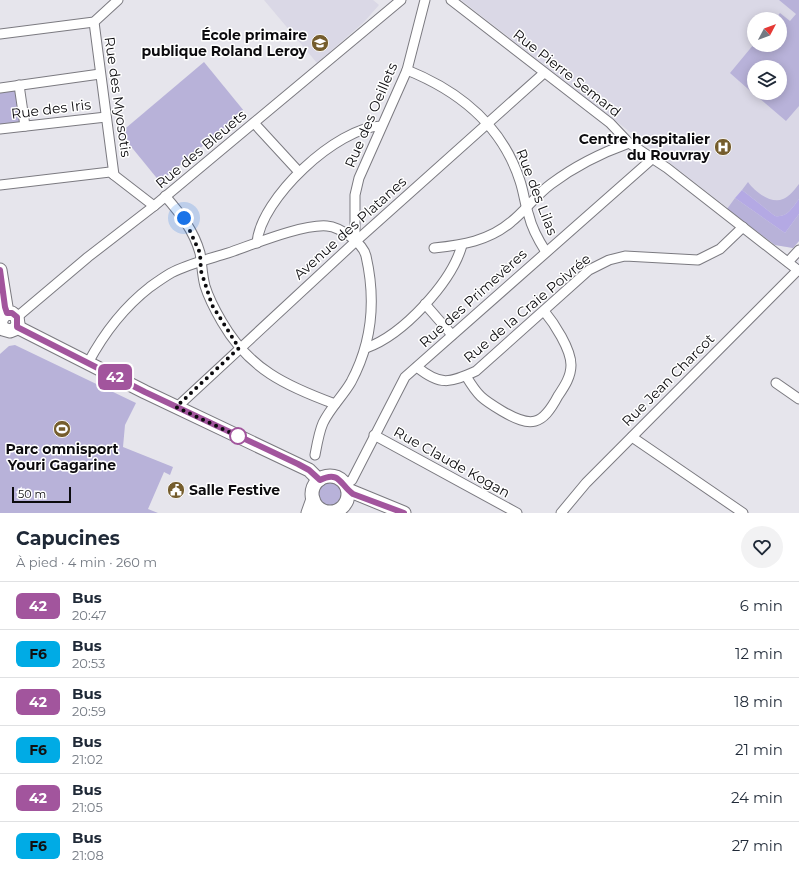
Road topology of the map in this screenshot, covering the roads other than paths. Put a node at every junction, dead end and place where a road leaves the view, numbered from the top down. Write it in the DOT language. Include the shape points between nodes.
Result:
graph roads {
  1 [pos="118,0"];
  2 [pos="401,0"];
  3 [pos="424,0"];
  4 [pos="451,0"];
  5 [pos="108,3"];
  6 [pos="94,22"];
  7 [pos="0,34"];
  8 [pos="407,70"];
  9 [pos="544,73"];
  10 [pos="100,74"];
  11 [pos="19,85"];
  12 [pos="0,88"];
  13 [pos="106,117"];
  14 [pos="254,123"];
  15 [pos="486,123"];
  16 [pos="25,126"];
  17 [pos="381,126"];
  18 [pos="0,129"];
  19 [pos="629,142"];
  20 [pos="652,159"];
  21 [pos="299,172"];
  22 [pos="114,175"];
  23 [pos="0,185"];
  24 [pos="165,196"];
  25 [pos="154,206"];
  26 [pos="527,207"];
  27 [pos="743,227"];
  28 [pos="355,242"];
  29 [pos="257,243"];
  30 [pos="462,245"];
  31 [pos="434,248"];
  32 [pos="799,250"];
  33 [pos="546,252"];
  34 [pos="201,262"];
  35 [pos="788,262"];
  36 [pos="0,270"];
  37 [pos="799,270"];
  38 [pos="424,304"];
  39 [pos="544,311"];
  40 [pos="5,322"];
  41 [pos="452,335"];
  42 [pos="239,348"];
  43 [pos="366,348"];
  44 [pos="88,363"];
  45 [pos="417,367"];
  46 [pos="466,376"];
  47 [pos="776,383"];
  48 [pos="799,399"];
  49 [pos="335,404"];
  50 [pos="176,407"];
  51 [pos="374,435"];
  52 [pos="632,437"];
  53 [pos="315,455"];
  54 [pos="320,480"];
  55 [pos="346,488"];
  56 [pos="313,499"];
  57 [pos="345,504"];
  58 [pos="384,505"];
  59 [pos="308,513"];
  60 [pos="328,513"];
  61 [pos="404,513"];
  62 [pos="517,513"];
  63 [pos="561,513"];
  64 [pos="743,513"];
  1 -- 5 [label="street"];
  2 -- 14 [label="street, Rue des Bleuets"];
  3 -- 8 [label="street, Rue des Oeillets"];
  4 -- 9 [label="street, Rue Pierre Semard"];
  5 -- 6 [label="street"];
  6 -- 7 [label="street"];
  6 -- 10 [label="street, Rue des Myosotis"];
  8 -- 15 [label="street, Rue des Lilas" via="448,89"];
  8 -- 17 [label="street, Rue des Oeillets"];
  9 -- 15 [label="street, Avenue des Platanes"];
  9 -- 19 [label="street, Rue Pierre Semard" via="610,123"];
  10 -- 11 [label="street"];
  10 -- 13 [label="street, Rue des Myosotis"];
  11 -- 12 [label="street"];
  11 -- 16 [label="street"];
  13 -- 16 [label="street, Rue des Iris"];
  13 -- 22 [label="street, Rue des Myosotis"];
  14 -- 21 [label="street"];
  14 -- 24 [label="street, Rue des Bleuets"];
  15 -- 26 [label="street, Rue des Lilas" via="512,159"];
  15 -- 28 [label="street, Avenue des Platanes"];
  16 -- 18 [label="street, Rue des Iris"];
  17 -- 21 [label="street" via="352,134"];
  17 -- 28 [label="street, Rue des Oeillets" via="358,184"];
  19 -- 20 [label="street, Rue Pierre Semard"];
  19 -- 26 [label="street" via="600,154 564,175"];
  20 -- 27 [label="street, Rue Pierre Semard"];
  20 -- 33 [label="street, Rue des Primevères"];
  21 -- 29 [label="street" via="272,205 258,233"];
  22 -- 23 [label="street" via="110,172"];
  22 -- 25 [label="street"];
  24 -- 25 [label="street, Rue des Bleuets"];
  24 -- 34 [label="street" via="189,226"];
  25 -- 40 [label="street, Rue des Bleuets"];
  26 -- 30 [label="street" via="499,231"];
  26 -- 33 [label="street, Rue des Lilas" via="534,232"];
  27 -- 35 [label="street, Rue Pierre Semard"];
  27 -- 39 [label="street, Rue de la Craie Poivrée" via="720,249 698,260 625,256 609,260 589,270"];
  28 -- 29 [label="street" via="341,230 328,226 310,227"];
  28 -- 42 [label="street, Avenue des Platanes"];
  28 -- 43 [label="street" via="366,254 372,300"];
  29 -- 34 [label="street"];
  30 -- 31 [label="street"];
  30 -- 38 [label="street" via="453,267"];
  32 -- 35 [label="street"];
  33 -- 41 [label="street, Rue des Primevères"];
  34 -- 42 [label="street" via="205,287 212,305"];
  34 -- 44 [label="street" via="171,273 130,304 114,321"];
  35 -- 37 [label="street, Rue Pierre Semard"];
  36 -- 40 [label="street"];
  37 -- 52 [label="street, Rue Jean Charcot"];
  38 -- 41 [label="street"];
  38 -- 43 [label="street" via="398,329 378,344"];
  39 -- 46 [label="street, Rue de la Craie Poivrée" via="476,371"];
  39 -- 46 [label="street" via="554,324 571,366 569,377 544,416 531,422 519,421 482,399"];
  40 -- 44 [label="street"];
  41 -- 45 [label="street, Rue des Primevères"];
  42 -- 49 [label="street" via="266,371 284,382"];
  42 -- 50 [label="street, Avenue des Platanes"];
  43 -- 49 [label="street" via="350,383"];
  44 -- 50 [label="street"];
  45 -- 46 [label="street, Rue de la Craie Poivrée" via="429,377 443,382"];
  45 -- 51 [label="street, Rue des Primevères" via="405,377"];
  47 -- 48 [label="street"];
  49 -- 53 [label="street" via="323,423"];
  50 -- 54 [label="street" via="309,470"];
  51 -- 55 [label="street, Rue des Primevères"];
  51 -- 62 [label="street, Rue Claude Kogan"];
  52 -- 63 [label="street, Rue Jean Charcot" via="586,482"];
  52 -- 64 [label="street"];
  54 -- 55 [label="street" via="330,476"];
  54 -- 56 [label="street" via="314,486"];
  55 -- 57 [label="street"];
  55 -- 58 [label="street"];
  56 -- 59 [label="street"];
  56 -- 60 [label="street" via="319,508"];
  57 -- 58 [label="street"];
  57 -- 60 [label="street" via="336,512"];
  58 -- 61 [label="street"];
}
